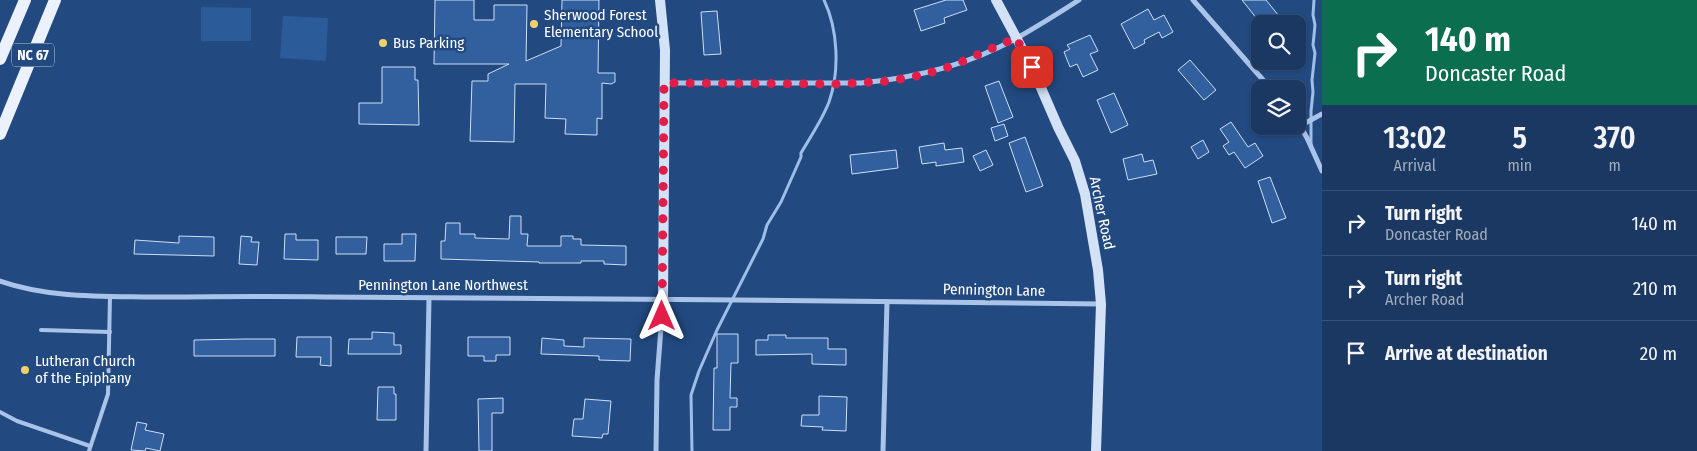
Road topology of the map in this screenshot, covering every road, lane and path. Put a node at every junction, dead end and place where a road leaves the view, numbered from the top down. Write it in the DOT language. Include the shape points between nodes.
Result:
graph roads {
  1 [pos="25,0"];
  2 [pos="55,0"];
  3 [pos="660,0"];
  4 [pos="996,0"];
  5 [pos="1079,0"];
  6 [pos="1193,0"];
  7 [pos="1016,38"];
  8 [pos="0,59"];
  9 [pos="1263,80"];
  10 [pos="664,83"];
  11 [pos="1322,114"];
  12 [pos="1306,121"];
  13 [pos="0,134"];
  14 [pos="1304,135"];
  15 [pos="1322,171"];
  16 [pos="0,281"];
  17 [pos="110,296"];
  18 [pos="429,299"];
  19 [pos="663,300"];
  20 [pos="887,302"];
  21 [pos="1101,304"];
  22 [pos="41,330"];
  23 [pos="110,332"];
  24 [pos="0,412"];
  25 [pos="89,449"];
  26 [pos="426,451"];
  27 [pos="656,451"];
  28 [pos="883,451"];
  29 [pos="1096,451"];
  1 -- 8 [label="main road, NC 67"];
  2 -- 13 [label="main road, NC 67"];
  3 -- 10 [label="street"];
  4 -- 7 [label="street, Archer Road"];
  5 -- 7 [label="street"];
  6 -- 9 [label="street"];
  7 -- 10 [label="street" via="952,66 890,81 839,84"];
  7 -- 21 [label="street, Archer Road" via="1075,161 1093,233"];
  10 -- 19 [label="street"];
  11 -- 12 [label="street"];
  14 -- 15 [label="street"];
  16 -- 17 [label="street, Pennington Lane Northwest" via="48,293"];
  17 -- 18 [label="street, Pennington Lane Northwest"];
  17 -- 23 [label="lane"];
  18 -- 19 [label="street, Pennington Lane Northwest"];
  18 -- 26 [label="street"];
  19 -- 20 [label="street, Pennington Lane Northwest"];
  19 -- 27 [label="street"];
  20 -- 21 [label="street, Pennington Lane"];
  20 -- 28 [label="street"];
  21 -- 29 [label="street, Archer Road"];
  22 -- 23 [label="lane"];
  23 -- 25 [label="lane" via="108,394"];
  24 -- 25 [label="lane"];
}
